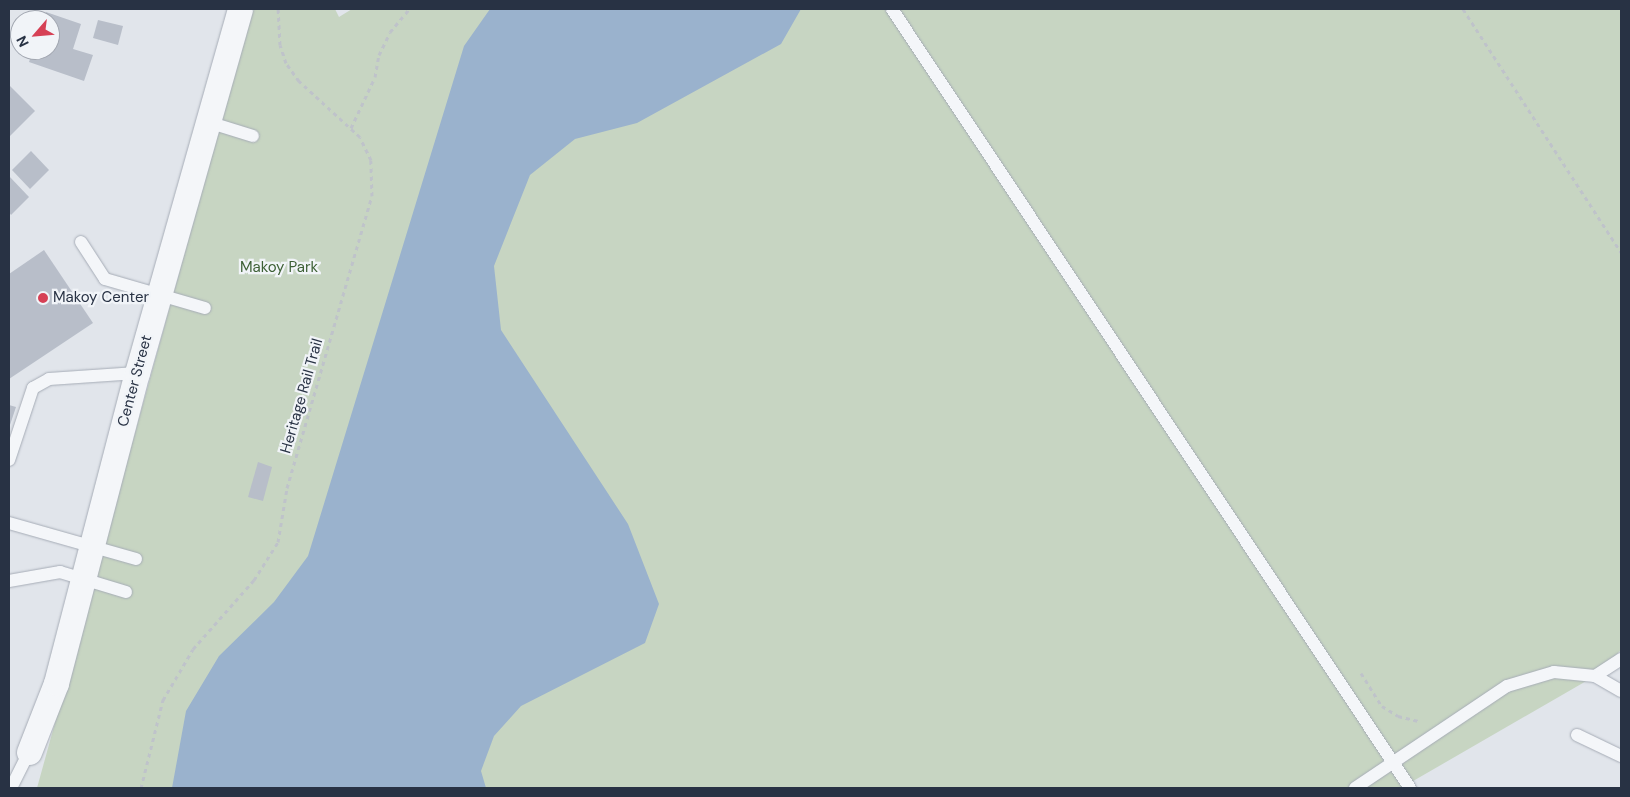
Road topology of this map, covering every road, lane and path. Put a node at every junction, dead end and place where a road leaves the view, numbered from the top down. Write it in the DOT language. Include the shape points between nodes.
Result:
graph roads {
  1 [pos="240,9"];
  2 [pos="278,9"];
  3 [pos="409,9"];
  4 [pos="892,9"];
  5 [pos="1463,9"];
  6 [pos="208,122"];
  7 [pos="351,128"];
  8 [pos="253,136"];
  9 [pos="81,242"];
  10 [pos="1621,252"];
  11 [pos="159,296"];
  12 [pos="205,308"];
  13 [pos="137,373"];
  14 [pos="9,460"];
  15 [pos="9,523"];
  16 [pos="92,546"];
  17 [pos="136,559"];
  18 [pos="83,580"];
  19 [pos="9,581"];
  20 [pos="126,592"];
  21 [pos="1621,659"];
  22 [pos="1595,676"];
  23 [pos="1621,691"];
  24 [pos="1577,735"];
  25 [pos="29,752"];
  26 [pos="1621,756"];
  27 [pos="1393,763"];
  28 [pos="11,785"];
  29 [pos="141,788"];
  30 [pos="1355,788"];
  31 [pos="1410,788"];
  1 -- 6 [label="street, Center Street"];
  2 -- 7 [label="path, Heritage Rail Trail" via="280,45 286,63 299,81"];
  3 -- 7 [label="path" via="390,32 379,55 375,77"];
  4 -- 27 [label="lane"];
  5 -- 10 [label="path"];
  6 -- 8 [label="lane"];
  6 -- 11 [label="street, Center Street"];
  7 -- 29 [label="path, Heritage Rail Trail" via="360,137 372,160 372,196 287,488 278,542 254,580 193,649 164,700"];
  9 -- 11 [label="lane" via="105,279"];
  11 -- 12 [label="lane"];
  11 -- 13 [label="street, Center Street"];
  13 -- 14 [label="lane" via="49,379 33,388"];
  13 -- 16 [label="street, Center Street"];
  15 -- 16 [label="lane"];
  16 -- 17 [label="lane"];
  16 -- 18 [label="street, Center Street"];
  18 -- 19 [label="lane" via="60,572"];
  18 -- 20 [label="lane"];
  18 -- 25 [label="street, Center Street" via="56,683"];
  21 -- 22 [label="lane"];
  22 -- 23 [label="lane"];
  22 -- 27 [label="lane" via="1554,672 1507,686"];
  24 -- 26 [label="lane"];
  25 -- 28 [label="lane"];
  27 -- 30 [label="lane"];
  27 -- 31 [label="lane"];
}
